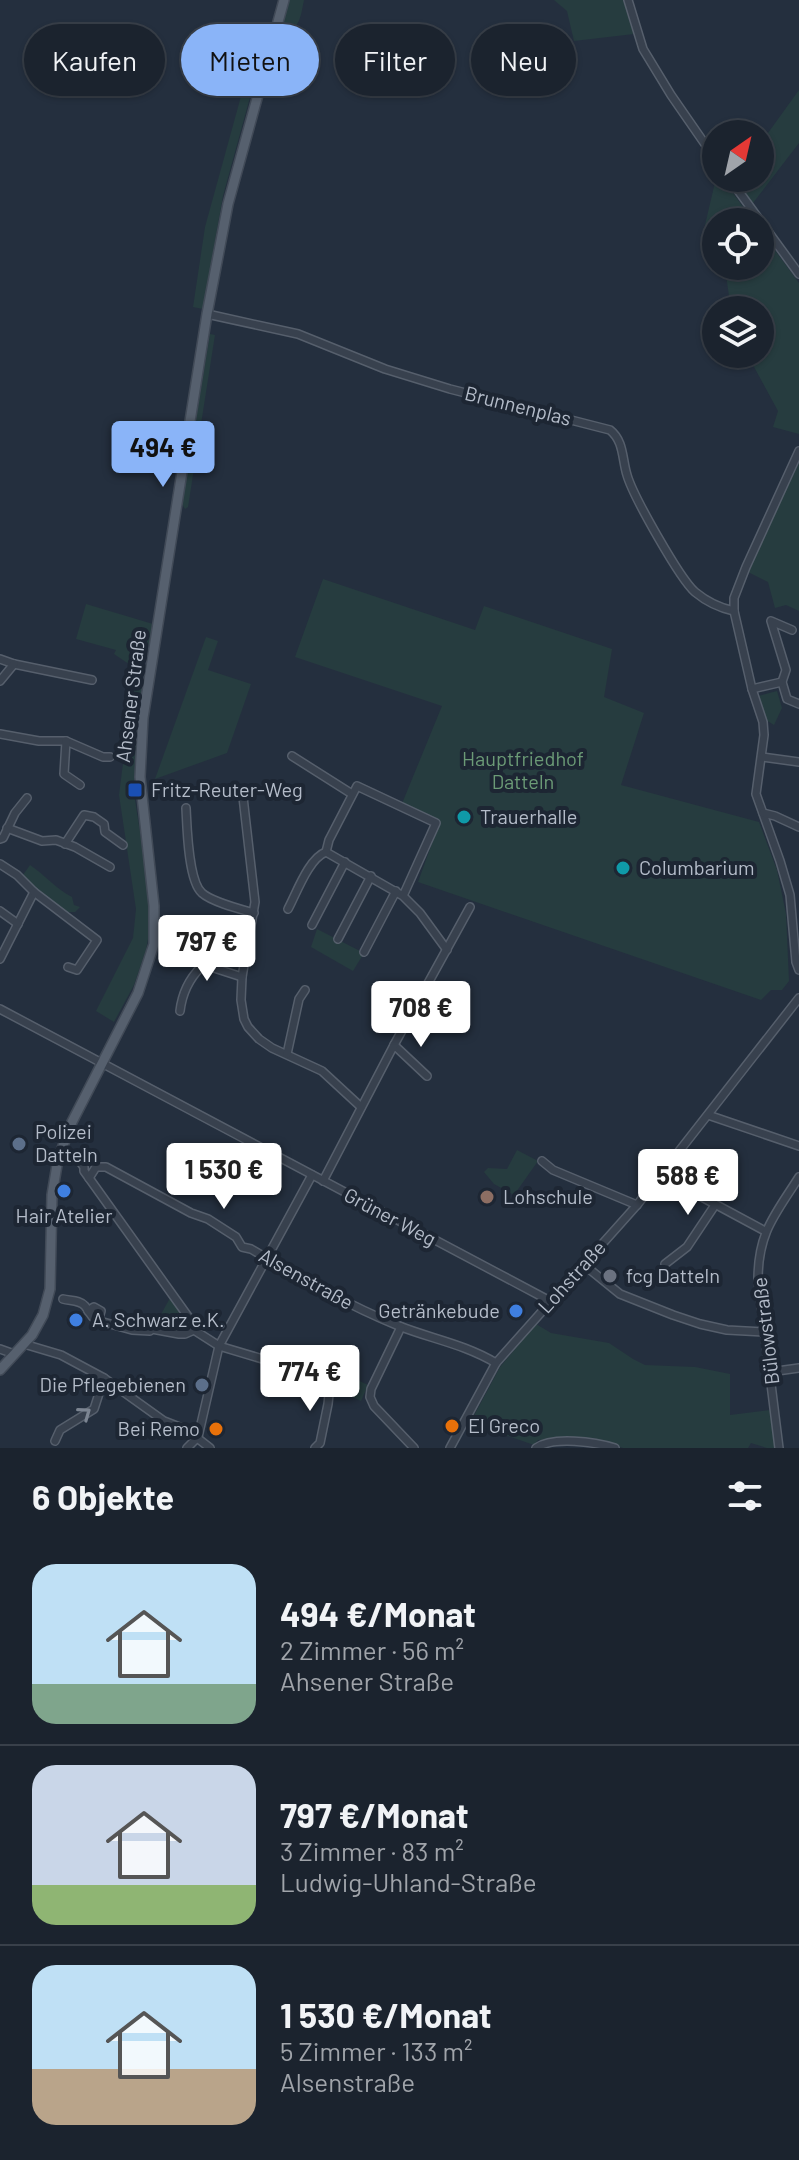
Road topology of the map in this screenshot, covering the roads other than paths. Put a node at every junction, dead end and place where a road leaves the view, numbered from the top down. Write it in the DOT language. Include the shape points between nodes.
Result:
graph roads {
  1 [pos="284,0"];
  2 [pos="628,0"];
  3 [pos="702,140"];
  4 [pos="739,192"];
  5 [pos="799,274"];
  6 [pos="207,314"];
  7 [pos="799,451"];
  8 [pos="734,611"];
  9 [pos="792,630"];
  10 [pos="0,659"];
  11 [pos="14,664"];
  12 [pos="92,680"];
  13 [pos="0,681"];
  14 [pos="782,682"];
  15 [pos="752,689"];
  16 [pos="799,704"];
  17 [pos="0,734"];
  18 [pos="66,741"];
  19 [pos="292,756"];
  20 [pos="110,757"];
  21 [pos="762,757"];
  22 [pos="799,762"];
  23 [pos="80,785"];
  24 [pos="239,794"];
  25 [pos="352,794"];
  26 [pos="27,798"];
  27 [pos="186,808"];
  28 [pos="763,813"];
  29 [pos="799,827"];
  30 [pos="7,828"];
  31 [pos="0,839"];
  32 [pos="65,844"];
  33 [pos="123,845"];
  34 [pos="326,852"];
  35 [pos="345,862"];
  36 [pos="0,864"];
  37 [pos="110,867"];
  38 [pos="371,876"];
  39 [pos="34,892"];
  40 [pos="400,894"];
  41 [pos="470,907"];
  42 [pos="288,909"];
  43 [pos="0,911"];
  44 [pos="254,913"];
  45 [pos="18,924"];
  46 [pos="312,925"];
  47 [pos="338,939"];
  48 [pos="447,950"];
  49 [pos="364,952"];
  50 [pos="0,959"];
  51 [pos="68,967"];
  52 [pos="799,970"];
  53 [pos="242,977"];
  54 [pos="305,990"];
  55 [pos="799,998"];
  56 [pos="0,1009"];
  57 [pos="180,1011"];
  58 [pos="394,1045"];
  59 [pos="287,1054"];
  60 [pos="103,1063"];
  61 [pos="427,1076"];
  62 [pos="361,1107"];
  63 [pos="708,1115"];
  64 [pos="799,1146"];
  65 [pos="76,1156"];
  66 [pos="542,1161"];
  67 [pos="312,1175"];
  68 [pos="661,1175"];
  69 [pos="799,1177"];
  70 [pos="89,1178"];
  71 [pos="323,1181"];
  72 [pos="637,1205"];
  73 [pos="715,1205"];
  74 [pos="765,1231"];
  75 [pos="267,1258"];
  76 [pos="583,1264"];
  77 [pos="665,1264"];
  78 [pos="63,1299"];
  79 [pos="550,1301"];
  80 [pos="401,1327"];
  81 [pos="194,1330"];
  82 [pos="764,1332"];
  83 [pos="24,1344"];
  84 [pos="219,1346"];
  85 [pos="0,1349"];
  86 [pos="14,1354"];
  87 [pos="496,1363"];
  88 [pos="799,1368"];
  89 [pos="0,1370"];
  90 [pos="770,1372"];
  91 [pos="104,1378"];
  92 [pos="198,1437"];
  93 [pos="55,1441"];
  94 [pos="187,1448"];
  95 [pos="210,1448"];
  96 [pos="315,1448"];
  97 [pos="414,1448"];
  98 [pos="450,1448"];
  99 [pos="536,1448"];
  100 [pos="615,1448"];
  101 [pos="779,1448"];
  1 -- 6 [label="main road, Ahsener Straße" via="228,204"];
  2 -- 3 [label="street" via="643,49"];
  4 -- 5 [label="street"];
  6 -- 8 [label="street, Brunnenplas" via="298,334 385,369 610,430 619,439 631,485 680,573 694,592"];
  6 -- 60 [label="main road, Ahsener Straße" via="143,718 140,787 154,944 138,993"];
  7 -- 8 [label="street" via="746,567"];
  8 -- 15 [label="street"];
  9 -- 14 [label="street" via="771,621 786,670"];
  10 -- 11 [label="street"];
  11 -- 12 [label="street"];
  11 -- 13 [label="street"];
  14 -- 15 [label="street"];
  14 -- 16 [label="street" via="787,699"];
  15 -- 21 [label="street" via="763,722"];
  17 -- 18 [label="street"];
  18 -- 20 [label="street"];
  18 -- 23 [label="street" via="64,774"];
  19 -- 25 [label="street"];
  21 -- 22 [label="street"];
  21 -- 28 [label="street" via="756,794"];
  24 -- 44 [label="street"];
  25 -- 34 [label="street"];
  25 -- 40 [label="street" via="357,786 436,823"];
  26 -- 30 [label="street"];
  27 -- 44 [label="street" via="198,889 204,896"];
  28 -- 29 [label="street"];
  28 -- 52 [label="street" via="790,895"];
  30 -- 31 [label="street"];
  30 -- 32 [label="street"];
  32 -- 33 [label="street" via="84,815 104,824 105,832"];
  32 -- 37 [label="street"];
  34 -- 35 [label="street"];
  34 -- 42 [label="street" via="313,860"];
  35 -- 38 [label="street"];
  35 -- 46 [label="street"];
  36 -- 39 [label="street"];
  38 -- 40 [label="street"];
  38 -- 47 [label="street"];
  39 -- 45 [label="street"];
  39 -- 51 [label="street" via="97,940 77,970"];
  40 -- 48 [label="street"];
  40 -- 49 [label="street"];
  41 -- 48 [label="street"];
  43 -- 45 [label="street"];
  44 -- 53 [label="street"];
  45 -- 50 [label="street"];
  48 -- 58 [label="street"];
  53 -- 57 [label="street" via="201,967 181,998"];
  53 -- 59 [label="street" via="248,1027"];
  54 -- 59 [label="street"];
  55 -- 63 [label="street, Lohstraße"];
  56 -- 60 [label="street, Grüner Weg"];
  58 -- 61 [label="street"];
  58 -- 62 [label="street"];
  59 -- 62 [label="street" via="322,1071"];
  60 -- 67 [label="street, Grüner Weg"];
  60 -- 83 [label="main road, Ahsener Straße" via="58,1159 49,1296 39,1324"];
  62 -- 71 [label="street"];
  63 -- 64 [label="street"];
  63 -- 68 [label="street, Lohstraße"];
  65 -- 70 [label="street"];
  66 -- 72 [label="street"];
  67 -- 71 [label="street, Grüner Weg"];
  67 -- 75 [label="street"];
  68 -- 72 [label="street, Lohstraße"];
  68 -- 73 [label="street"];
  69 -- 74 [label="street, Bülowstraße"];
  70 -- 75 [label="street, Alsenstraße" via="96,1167 106,1167 208,1219 242,1247"];
  70 -- 81 [label="street"];
  71 -- 79 [label="street, Grüner Weg"];
  72 -- 76 [label="street, Lohstraße"];
  73 -- 74 [label="street"];
  73 -- 77 [label="street" via="687,1247"];
  74 -- 82 [label="street, Bülowstraße" via="758,1270"];
  75 -- 80 [label="street, Alsenstraße"];
  75 -- 84 [label="street"];
  76 -- 79 [label="street, Lohstraße"];
  76 -- 82 [label="street" via="614,1290 644,1304 700,1324"];
  78 -- 81 [label="street" via="84,1305 96,1320 132,1330"];
  79 -- 87 [label="street, Lohstraße"];
  80 -- 87 [label="street, Alsenstraße" via="476,1351"];
  80 -- 97 [label="street" via="370,1397"];
  81 -- 84 [label="street"];
  82 -- 90 [label="street, Bülowstraße"];
  83 -- 86 [label="main road, Ahsener Straße"];
  83 -- 91 [label="street" via="61,1355"];
  84 -- 92 [label="street"];
  84 -- 96 [label="street" via="326,1378 328,1404"];
  85 -- 86 [label="street"];
  86 -- 89 [label="main road, Ahsener Straße"];
  87 -- 98 [label="street, Lohstraße"];
  88 -- 90 [label="street"];
  90 -- 101 [label="street, Bülowstraße"];
  91 -- 92 [label="street" via="164,1421"];
  93 -- 91 [label="street, one-way" via="60,1430 94,1409"];
  92 -- 94 [label="street"];
  92 -- 95 [label="street"];
  99 -- 100 [label="street" via="544,1443 586,1442"];
}
